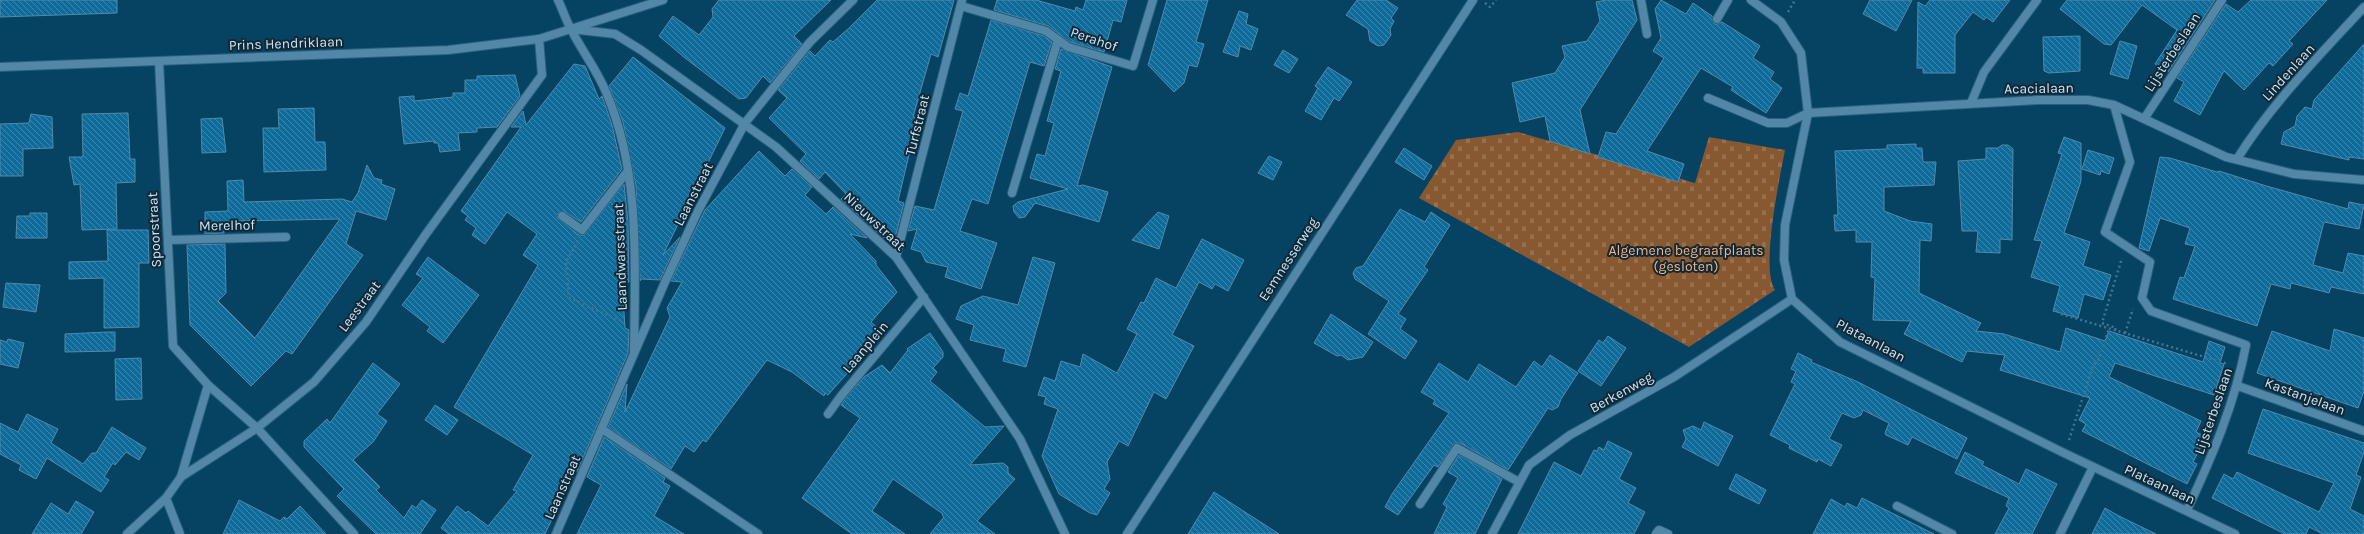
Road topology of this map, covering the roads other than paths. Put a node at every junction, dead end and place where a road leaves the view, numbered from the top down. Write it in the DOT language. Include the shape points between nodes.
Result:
graph roads {
  1 [pos="558,0"];
  2 [pos="663,0"];
  3 [pos="853,0"];
  4 [pos="1153,0"];
  5 [pos="1473,0"];
  6 [pos="1641,0"];
  7 [pos="1728,0"];
  8 [pos="1751,0"];
  9 [pos="2037,0"];
  10 [pos="2222,0"];
  11 [pos="962,3"];
  12 [pos="2364,7"];
  13 [pos="1717,19"];
  14 [pos="571,29"];
  15 [pos="1647,34"];
  16 [pos="539,39"];
  17 [pos="1058,40"];
  18 [pos="159,61"];
  19 [pos="0,67"];
  20 [pos="1708,98"];
  21 [pos="1971,103"];
  22 [pos="2114,105"];
  23 [pos="1808,113"];
  24 [pos="2144,118"];
  25 [pos="745,123"];
  26 [pos="2237,159"];
  27 [pos="627,172"];
  28 [pos="2364,180"];
  29 [pos="1012,193"];
  30 [pos="562,216"];
  31 [pos="286,237"];
  32 [pos="168,240"];
  33 [pos="896,257"];
  34 [pos="924,298"];
  35 [pos="1792,299"];
  36 [pos="634,353"];
  37 [pos="208,385"];
  38 [pos="2238,386"];
  39 [pos="828,414"];
  40 [pos="257,428"];
  41 [pos="602,429"];
  42 [pos="2364,431"];
  43 [pos="2093,467"];
  44 [pos="181,478"];
  45 [pos="1519,482"];
  46 [pos="166,498"];
  47 [pos="1420,504"];
  48 [pos="1897,506"];
  49 [pos="2186,510"];
  50 [pos="127,534"];
  51 [pos="180,534"];
  52 [pos="354,534"];
  53 [pos="556,534"];
  54 [pos="758,534"];
  55 [pos="1065,534"];
  56 [pos="1127,534"];
  57 [pos="1492,534"];
  58 [pos="1656,534"];
  59 [pos="1668,534"];
  60 [pos="1952,534"];
  61 [pos="2060,534"];
  62 [pos="2235,534"];
  1 -- 14 [label="street, Laandwarsstraat"];
  2 -- 14 [label="street, Prins Hendriklaan"];
  3 -- 25 [label="street, Laanstraat" via="810,42"];
  4 -- 17 [label="street, Perahof" via="1133,66 1068,47"];
  5 -- 56 [label="street, Eemnesserweg"];
  6 -- 15 [label="street"];
  7 -- 13 [label="street"];
  8 -- 23 [label="street" via="1781,22 1801,53"];
  9 -- 21 [label="street" via="1984,72"];
  10 -- 24 [label="street, Lijsterbeslaan"];
  11 -- 17 [label="street, Perahof" via="1046,31"];
  11 -- 33 [label="street, Turfstraat"];
  12 -- 26 [label="street, Lindenlaan" via="2285,94 2255,130"];
  14 -- 16 [label="street, Prins Hendriklaan"];
  14 -- 25 [label="street, Nieuwstraat" via="615,34 642,50"];
  14 -- 27 [label="street, Laandwarsstraat" via="606,91 618,126"];
  16 -- 18 [label="street, Prins Hendriklaan" via="448,50"];
  16 -- 40 [label="street, Leestraat" via="542,75 426,234 366,322 314,382"];
  17 -- 29 [label="street"];
  18 -- 19 [label="street, Prins Hendriklaan"];
  18 -- 32 [label="street, Spoorstraat"];
  20 -- 23 [label="street, Acacialaan" via="1768,123 1787,123"];
  21 -- 22 [label="street, Acacialaan" via="2081,100"];
  21 -- 23 [label="street, Acacialaan"];
  22 -- 24 [label="street, Acacialaan"];
  22 -- 38 [label="street, Lijsterbeslaan" via="2130,162 2105,232 2150,262 2142,298 2151,311 2246,345"];
  23 -- 35 [label="street" via="1785,224 1784,260"];
  24 -- 26 [label="street, Acacialaan" via="2226,157"];
  25 -- 33 [label="street, Nieuwstraat" via="776,147"];
  25 -- 36 [label="street, Laanstraat" via="698,211"];
  26 -- 28 [label="street, Acacialaan" via="2294,174"];
  27 -- 30 [label="street" via="582,230"];
  27 -- 36 [label="street, Laandwarsstraat" via="635,238"];
  31 -- 32 [label="street, Merelhof"];
  32 -- 37 [label="street, Spoorstraat" via="173,346"];
  33 -- 34 [label="street, Nieuwstraat"];
  34 -- 39 [label="street, Laanplein" via="840,396"];
  34 -- 55 [label="street, Nieuwstraat" via="1020,440"];
  35 -- 43 [label="street, Plataanlaan" via="1840,342"];
  35 -- 45 [label="street, Berkenweg" via="1674,377 1570,435 1529,465"];
  36 -- 41 [label="street, Laanstraat"];
  37 -- 40 [label="street, Spoorstraat"];
  37 -- 44 [label="street"];
  38 -- 42 [label="street, Kastanjelaan"];
  38 -- 49 [label="street, Lijsterbeslaan" via="2205,471"];
  40 -- 44 [label="street, Leestraat"];
  40 -- 52 [label="street, Spoorstraat"];
  41 -- 53 [label="street, Laanstraat"];
  41 -- 54 [label="street"];
  43 -- 49 [label="street, Plataanlaan"];
  43 -- 61 [label="street"];
  44 -- 46 [label="street, Leestraat"];
  45 -- 47 [label="street" via="1457,448"];
  45 -- 57 [label="street, Berkenweg"];
  46 -- 50 [label="street, Leestraat"];
  46 -- 51 [label="street"];
  48 -- 60 [label="street"];
  49 -- 62 [label="street, Plataanlaan"];
  58 -- 59 [label="street" via="1659,530"];
}
